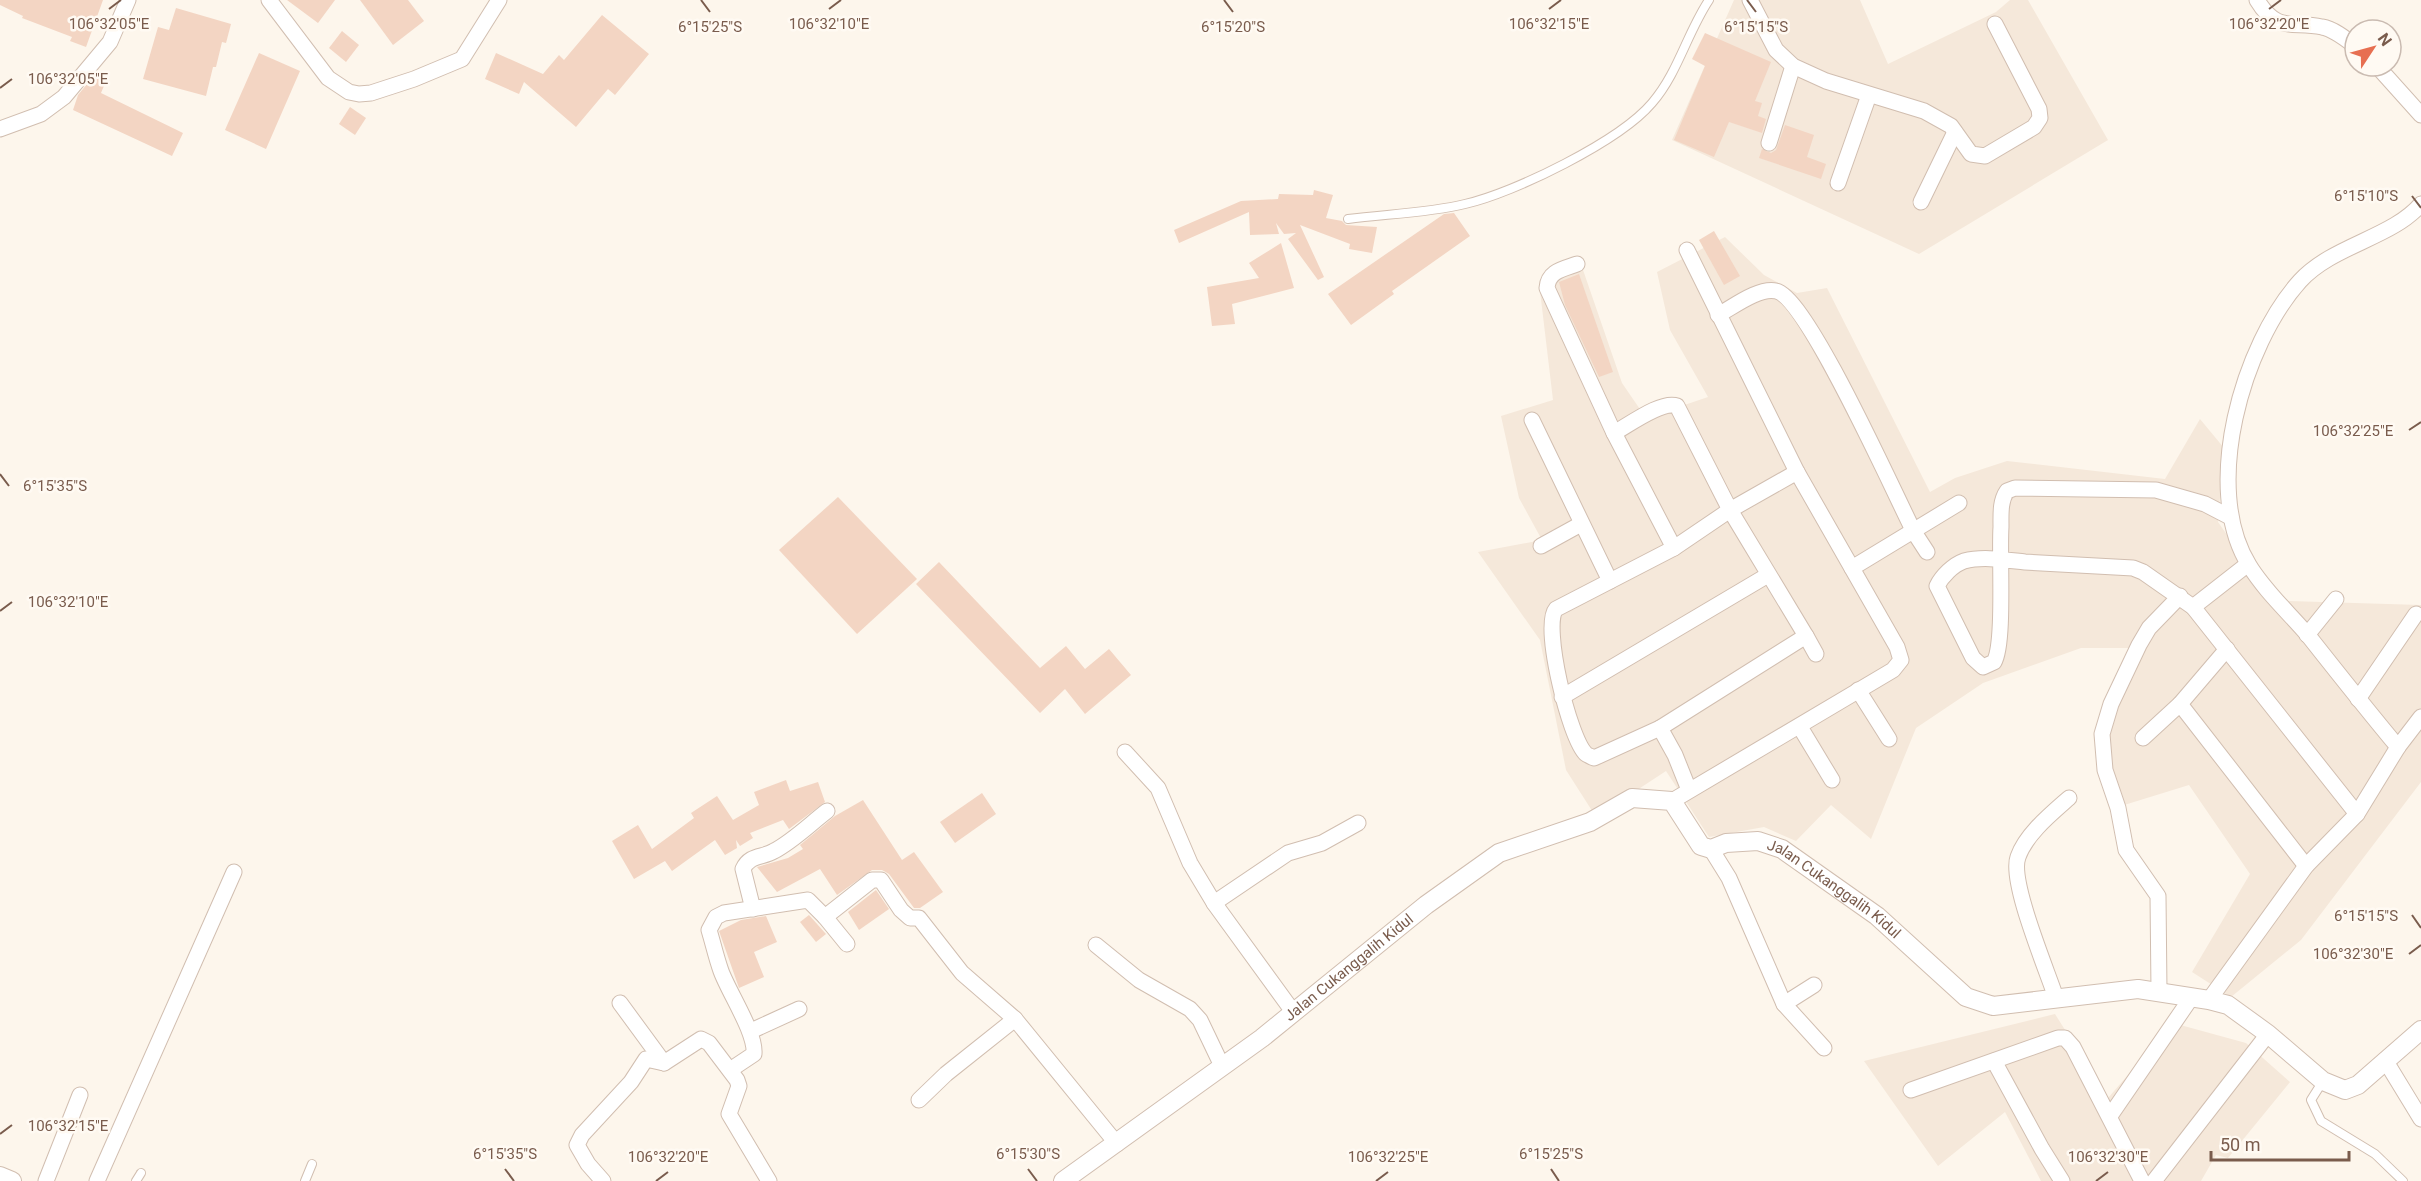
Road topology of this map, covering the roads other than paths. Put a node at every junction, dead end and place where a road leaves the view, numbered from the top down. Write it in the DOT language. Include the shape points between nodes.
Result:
graph roads {
  1 [pos="128,0"];
  2 [pos="269,0"];
  3 [pos="499,0"];
  4 [pos="1709,0"];
  5 [pos="1750,0"];
  6 [pos="2257,0"];
  7 [pos="1995,24"];
  8 [pos="2343,38"];
  9 [pos="1793,66"];
  10 [pos="2388,78"];
  11 [pos="1869,94"];
  12 [pos="2421,115"];
  13 [pos="0,129"];
  14 [pos="1955,132"];
  15 [pos="1770,143"];
  16 [pos="1838,183"];
  17 [pos="1921,202"];
  18 [pos="2419,210"];
  19 [pos="1348,219"];
  20 [pos="1687,250"];
  21 [pos="1577,264"];
  22 [pos="1718,315"];
  23 [pos="1532,420"];
  24 [pos="1614,433"];
  25 [pos="1797,472"];
  26 [pos="1959,503"];
  27 [pos="1730,510"];
  28 [pos="2230,516"];
  29 [pos="1581,524"];
  30 [pos="1914,532"];
  31 [pos="1541,546"];
  32 [pos="1674,548"];
  33 [pos="1927,552"];
  34 [pos="1999,560"];
  35 [pos="2248,564"];
  36 [pos="1852,568"];
  37 [pos="1768,575"];
  38 [pos="1610,581"];
  39 [pos="2180,596"];
  40 [pos="2336,598"];
  41 [pos="2193,607"];
  42 [pos="2416,614"];
  43 [pos="2307,635"];
  44 [pos="1806,636"];
  45 [pos="2228,649"];
  46 [pos="1816,654"];
  47 [pos="1858,690"];
  48 [pos="1562,697"];
  49 [pos="2358,699"];
  50 [pos="2180,704"];
  51 [pos="2421,717"];
  52 [pos="1800,727"];
  53 [pos="1660,728"];
  54 [pos="2143,738"];
  55 [pos="1889,739"];
  56 [pos="2398,747"];
  57 [pos="1125,752"];
  58 [pos="1833,780"];
  59 [pos="1689,790"];
  60 [pos="2069,798"];
  61 [pos="1672,801"];
  62 [pos="827,811"];
  63 [pos="2357,814"];
  64 [pos="1358,823"];
  65 [pos="1711,849"];
  66 [pos="2306,866"];
  67 [pos="234,872"];
  68 [pos="1214,903"];
  69 [pos="753,909"];
  70 [pos="825,917"];
  71 [pos="847,944"];
  72 [pos="1096,945"];
  73 [pos="1814,985"];
  74 [pos="2159,991"];
  75 [pos="2056,998"];
  76 [pos="2191,998"];
  77 [pos="2209,1000"];
  78 [pos="620,1003"];
  79 [pos="1784,1004"];
  80 [pos="799,1009"];
  81 [pos="1294,1013"];
  82 [pos="1016,1019"];
  83 [pos="2421,1030"];
  84 [pos="751,1031"];
  85 [pos="2268,1034"];
  86 [pos="1824,1048"];
  87 [pos="2385,1060"];
  88 [pos="1994,1061"];
  89 [pos="664,1063"];
  90 [pos="1222,1066"];
  91 [pos="730,1070"];
  92 [pos="2323,1081"];
  93 [pos="1911,1090"];
  94 [pos="80,1095"];
  95 [pos="919,1100"];
  96 [pos="2110,1116"];
  97 [pos="2421,1119"];
  98 [pos="1117,1144"];
  99 [pos="312,1164"];
  100 [pos="141,1173"];
  101 [pos="0,1176"];
  102 [pos="12,1181"];
  103 [pos="46,1181"];
  104 [pos="97,1181"];
  105 [pos="136,1181"];
  106 [pos="305,1181"];
  107 [pos="603,1181"];
  108 [pos="769,1181"];
  109 [pos="1063,1181"];
  110 [pos="2062,1181"];
  111 [pos="2142,1181"];
  112 [pos="2154,1181"];
  113 [pos="2403,1181"];
  1 -- 13 [label="street" via="110,42 64,97 41,114"];
  2 -- 3 [label="street" via="328,78 359,94 404,82 462,59"];
  4 -- 19 [label="lane" via="1696,18 1670,79 1651,105 1612,138 1501,195 1464,205"];
  5 -- 9 [label="street" via="1776,50"];
  6 -- 8 [label="street" via="2280,24 2325,27"];
  7 -- 14 [label="street" via="2040,118 2034,127 1985,156 1971,154"];
  9 -- 11 [label="street"];
  9 -- 15 [label="street"];
  10 -- 12 [label="street"];
  11 -- 14 [label="street" via="1924,111"];
  11 -- 16 [label="street"];
  14 -- 17 [label="street"];
  18 -- 28 [label="street" via="2326,258 2279,305 2255,357 2233,421 2228,472"];
  20 -- 22 [label="street"];
  21 -- 24 [label="street" via="1552,273 1547,288"];
  22 -- 25 [label="street"];
  22 -- 30 [label="street" via="1773,290 1792,302 1818,339"];
  23 -- 29 [label="street"];
  24 -- 27 [label="street" via="1659,407 1677,406"];
  24 -- 32 [label="street"];
  25 -- 27 [label="street"];
  25 -- 36 [label="street"];
  26 -- 30 [label="street"];
  27 -- 32 [label="street"];
  27 -- 37 [label="street"];
  28 -- 34 [label="street" via="2205,504 2156,490 2014,488 2007,490 2002,502"];
  28 -- 35 [label="street"];
  29 -- 31 [label="street"];
  29 -- 38 [label="street"];
  30 -- 33 [label="street"];
  30 -- 36 [label="street"];
  32 -- 38 [label="street"];
  34 -- 34 [label="street" via="1963,562 1941,578 1938,586 1973,658 1983,667 1994,662 1999,648"];
  34 -- 39 [label="street" via="2133,568"];
  35 -- 41 [label="street"];
  35 -- 43 [label="street"];
  36 -- 47 [label="street" via="1897,647 1900,660 1893,670"];
  37 -- 44 [label="street"];
  37 -- 48 [label="street"];
  38 -- 48 [label="street" via="1551,614"];
  39 -- 41 [label="street"];
  39 -- 74 [label="street" via="2149,628 2139,645 2111,704 2102,734 2105,770 2126,850 2158,896"];
  40 -- 43 [label="street"];
  41 -- 45 [label="street"];
  42 -- 49 [label="street"];
  43 -- 49 [label="street"];
  44 -- 46 [label="street"];
  44 -- 53 [label="street"];
  45 -- 50 [label="street"];
  45 -- 63 [label="street"];
  47 -- 52 [label="street"];
  47 -- 55 [label="street"];
  48 -- 53 [label="street" via="1580,746 1594,758"];
  49 -- 56 [label="street"];
  50 -- 54 [label="street"];
  50 -- 66 [label="street"];
  51 -- 56 [label="street"];
  52 -- 58 [label="street"];
  52 -- 59 [label="street"];
  53 -- 59 [label="street" via="1676,755"];
  56 -- 63 [label="street"];
  57 -- 68 [label="street" via="1158,788 1190,864"];
  59 -- 61 [label="street"];
  60 -- 75 [label="street" via="2032,835 2017,858 2019,887"];
  61 -- 65 [label="street" via="1701,846"];
  61 -- 81 [label="street, Jalan Cukanggalih Kidul" via="1632,798 1590,822 1499,853 1426,905"];
  62 -- 69 [label="street" via="780,848 745,864"];
  63 -- 66 [label="street"];
  64 -- 68 [label="street" via="1322,843 1288,853"];
  65 -- 75 [label="street, Jalan Cukanggalih Kidul" via="1726,843 1758,841 1782,849 1877,916 1974,1001 1993,1006"];
  65 -- 79 [label="street" via="1729,878"];
  66 -- 77 [label="street"];
  67 -- 104 [label="street"];
  68 -- 81 [label="street"];
  69 -- 70 [label="street" via="803,899"];
  69 -- 84 [label="street" via="724,913 716,917 709,930 721,970"];
  70 -- 71 [label="street"];
  70 -- 82 [label="street" via="872,880 881,880 901,910 910,918 919,918 962,973"];
  72 -- 90 [label="street" via="1139,980 1190,1009 1200,1020"];
  73 -- 79 [label="street"];
  74 -- 75 [label="street, Jalan Cukanggalih Kidul" via="2138,989"];
  74 -- 76 [label="street, Jalan Cukanggalih Kidul"];
  76 -- 77 [label="street, Jalan Cukanggalih Kidul"];
  76 -- 96 [label="street"];
  77 -- 85 [label="street, Jalan Cukanggalih Kidul" via="2228,1005"];
  78 -- 89 [label="street"];
  79 -- 86 [label="street"];
  80 -- 84 [label="street"];
  81 -- 90 [label="street, Jalan Cukanggalih Kidul"];
  82 -- 95 [label="street" via="945,1074"];
  82 -- 98 [label="street"];
  83 -- 87 [label="street, Jalan Cukanggalih Kidul"];
  84 -- 91 [label="street" via="754,1054"];
  85 -- 92 [label="street, Jalan Cukanggalih Kidul"];
  85 -- 112 [label="street"];
  87 -- 92 [label="street, Jalan Cukanggalih Kidul" via="2358,1085 2345,1090"];
  87 -- 97 [label="street"];
  88 -- 93 [label="street"];
  88 -- 96 [label="street" via="2065,1038"];
  88 -- 110 [label="street"];
  89 -- 91 [label="street" via="697,1040 704,1040"];
  89 -- 107 [label="street" via="645,1059 631,1082 582,1135 577,1145 581,1154"];
  90 -- 98 [label="street, Jalan Cukanggalih Kidul"];
  91 -- 108 [label="street" via="739,1086 729,1114"];
  92 -- 113 [label="lane" via="2312,1100 2320,1121 2375,1154"];
  94 -- 103 [label="street"];
  96 -- 111 [label="street"];
  98 -- 109 [label="street, Jalan Cukanggalih Kidul"];
  99 -- 106 [label="lane"];
  100 -- 105 [label="lane"];
  101 -- 102 [label="street"];
}
